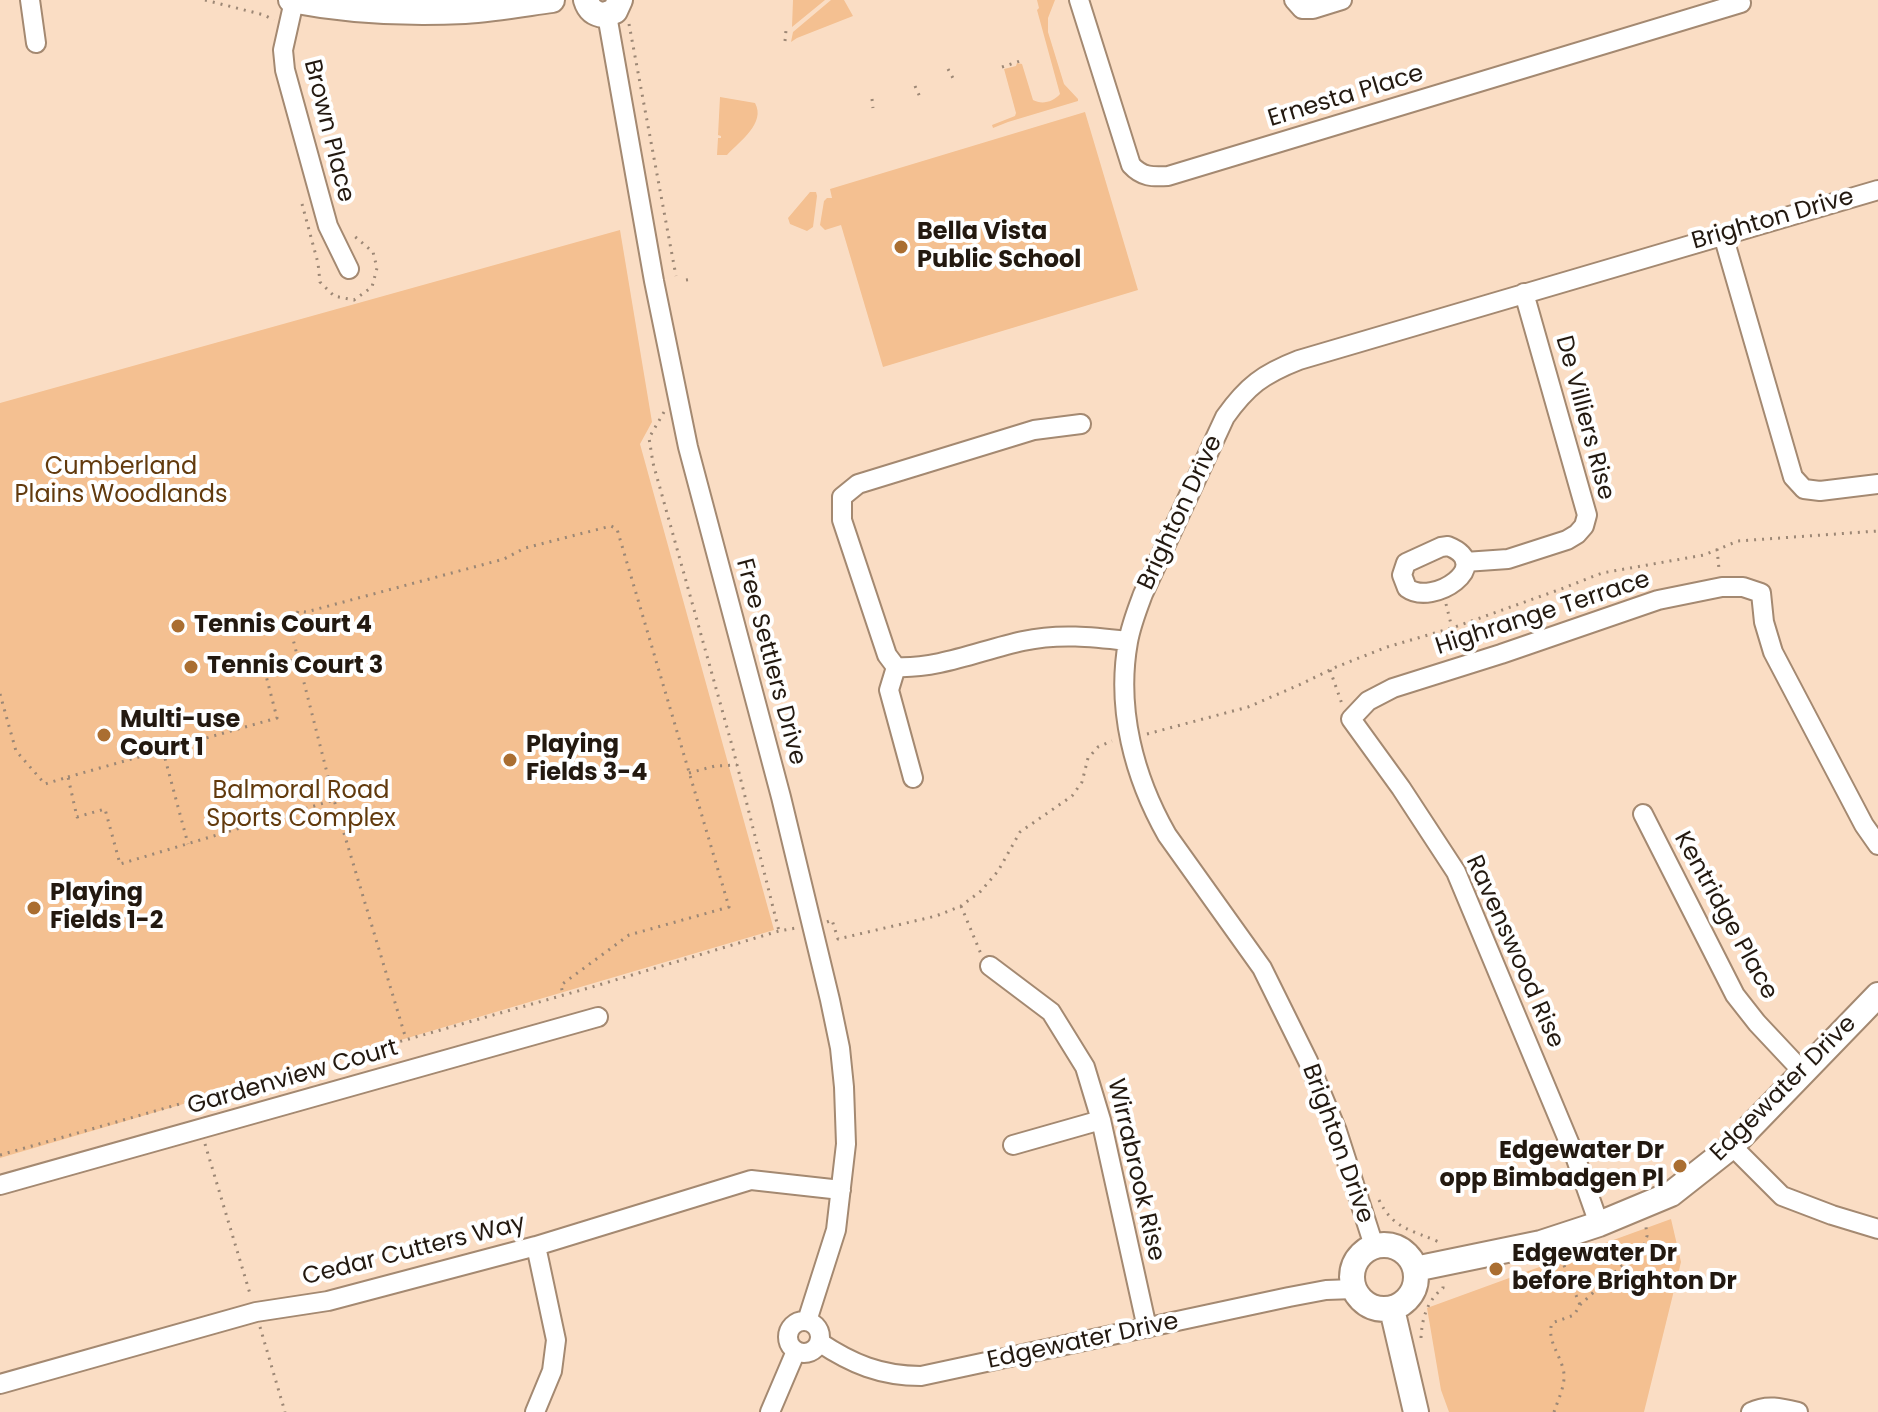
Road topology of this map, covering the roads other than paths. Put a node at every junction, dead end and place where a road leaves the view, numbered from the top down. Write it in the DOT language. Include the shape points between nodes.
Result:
graph roads {
  1 [pos="30,0"];
  2 [pos="552,0"];
  3 [pos="586,0"];
  4 [pos="1079,0"];
  5 [pos="1294,0"];
  6 [pos="1342,0"];
  7 [pos="1741,3"];
  8 [pos="291,8"];
  9 [pos="619,13"];
  10 [pos="36,43"];
  11 [pos="1878,190"];
  12 [pos="1723,235"];
  13 [pos="349,269"];
  14 [pos="1524,293"];
  15 [pos="1081,424"];
  16 [pos="1878,484"];
  17 [pos="1465,562"];
  18 [pos="1128,641"];
  19 [pos="896,667"];
  20 [pos="1351,719"];
  21 [pos="913,778"];
  22 [pos="1643,814"];
  23 [pos="1878,845"];
  24 [pos="990,966"];
  25 [pos="1878,995"];
  26 [pos="598,1017"];
  27 [pos="1803,1072"];
  28 [pos="1101,1120"];
  29 [pos="1013,1145"];
  30 [pos="1732,1146"];
  31 [pos="0,1185"];
  32 [pos="841,1190"];
  33 [pos="1599,1224"];
  34 [pos="1878,1229"];
  35 [pos="536,1246"];
  36 [pos="1374,1246"];
  37 [pos="1415,1269"];
  38 [pos="1354,1289"];
  39 [pos="1392,1309"];
  40 [pos="807,1321"];
  41 [pos="1147,1328"];
  42 [pos="819,1342"];
  43 [pos="796,1351"];
  44 [pos="0,1384"];
  45 [pos="1754,1411"];
  46 [pos="535,1412"];
  47 [pos="770,1412"];
  48 [pos="1416,1412"];
  49 [pos="1798,1412"];
  1 -- 10 [label="street"];
  2 -- 8 [label="street" via="431,12"];
  3 -- 9 [label="street" via="598,14"];
  4 -- 7 [label="street, Ernesta Place" via="1131,165 1157,177"];
  5 -- 6 [label="street" via="1302,9"];
  8 -- 13 [label="street, Brown Place" via="285,70 328,226"];
  9 -- 32 [label="street, Free Settlers Drive" via="654,281 688,447 781,797 840,1048 846,1144"];
  11 -- 12 [label="street, Brighton Drive"];
  12 -- 14 [label="street, Brighton Drive"];
  12 -- 16 [label="street" via="1793,477 1804,489 1820,491"];
  14 -- 17 [label="street, De Villiers Rise" via="1587,515 1584,526 1567,540 1508,559"];
  14 -- 18 [label="street, Brighton Drive" via="1299,360 1258,380 1225,417 1143,594"];
  15 -- 19 [label="street" via="1020,434 858,484 842,497 842,520 887,655"];
  18 -- 19 [label="street" via="1054,636 918,668"];
  18 -- 36 [label="street, Brighton Drive" via="1127,719 1146,795 1167,835 1262,968 1337,1131"];
  19 -- 21 [label="street" via="889,690"];
  20 -- 23 [label="street, Highrange Terrace" via="1368,701 1393,688 1658,600 1743,587 1761,593 1773,652"];
  20 -- 33 [label="street, Ravenswood Rise" via="1456,872"];
  22 -- 27 [label="street, Kentridge Place" via="1735,995"];
  24 -- 28 [label="street, Wirrabrook Rise" via="1051,1012 1085,1067"];
  25 -- 27 [label="street, Edgewater Drive"];
  26 -- 31 [label="street, Gardenview Court"];
  27 -- 30 [label="street, Edgewater Drive"];
  28 -- 29 [label="street"];
  28 -- 41 [label="street, Wirrabrook Rise"];
  30 -- 33 [label="street, Edgewater Drive" via="1671,1194"];
  30 -- 34 [label="street" via="1782,1196"];
  32 -- 35 [label="street, Cedar Cutters Way" via="751,1180"];
  32 -- 40 [label="street, Free Settlers Drive" via="836,1230"];
  33 -- 37 [label="street, Edgewater Drive" via="1541,1243"];
  35 -- 44 [label="street, Cedar Cutters Way" via="328,1301 256,1312"];
  35 -- 46 [label="street" via="556,1340 552,1371"];
  36 -- 37 [label="street" via="1400,1249"];
  36 -- 38 [label="street" via="1355,1263"];
  37 -- 39 [label="street" via="1409,1298"];
  38 -- 39 [label="street" via="1365,1304"];
  38 -- 41 [label="street, Edgewater Drive" via="1326,1290"];
  39 -- 48 [label="street"];
  40 -- 42 [label="street" via="818,1329"];
  40 -- 43 [label="street" via="799,1321 788,1332"];
  41 -- 42 [label="street, Edgewater Drive" via="921,1376 873,1370"];
  42 -- 43 [label="street" via="811,1352"];
  43 -- 47 [label="street"];
  45 -- 49 [label="street" via="1774,1407"];
}
